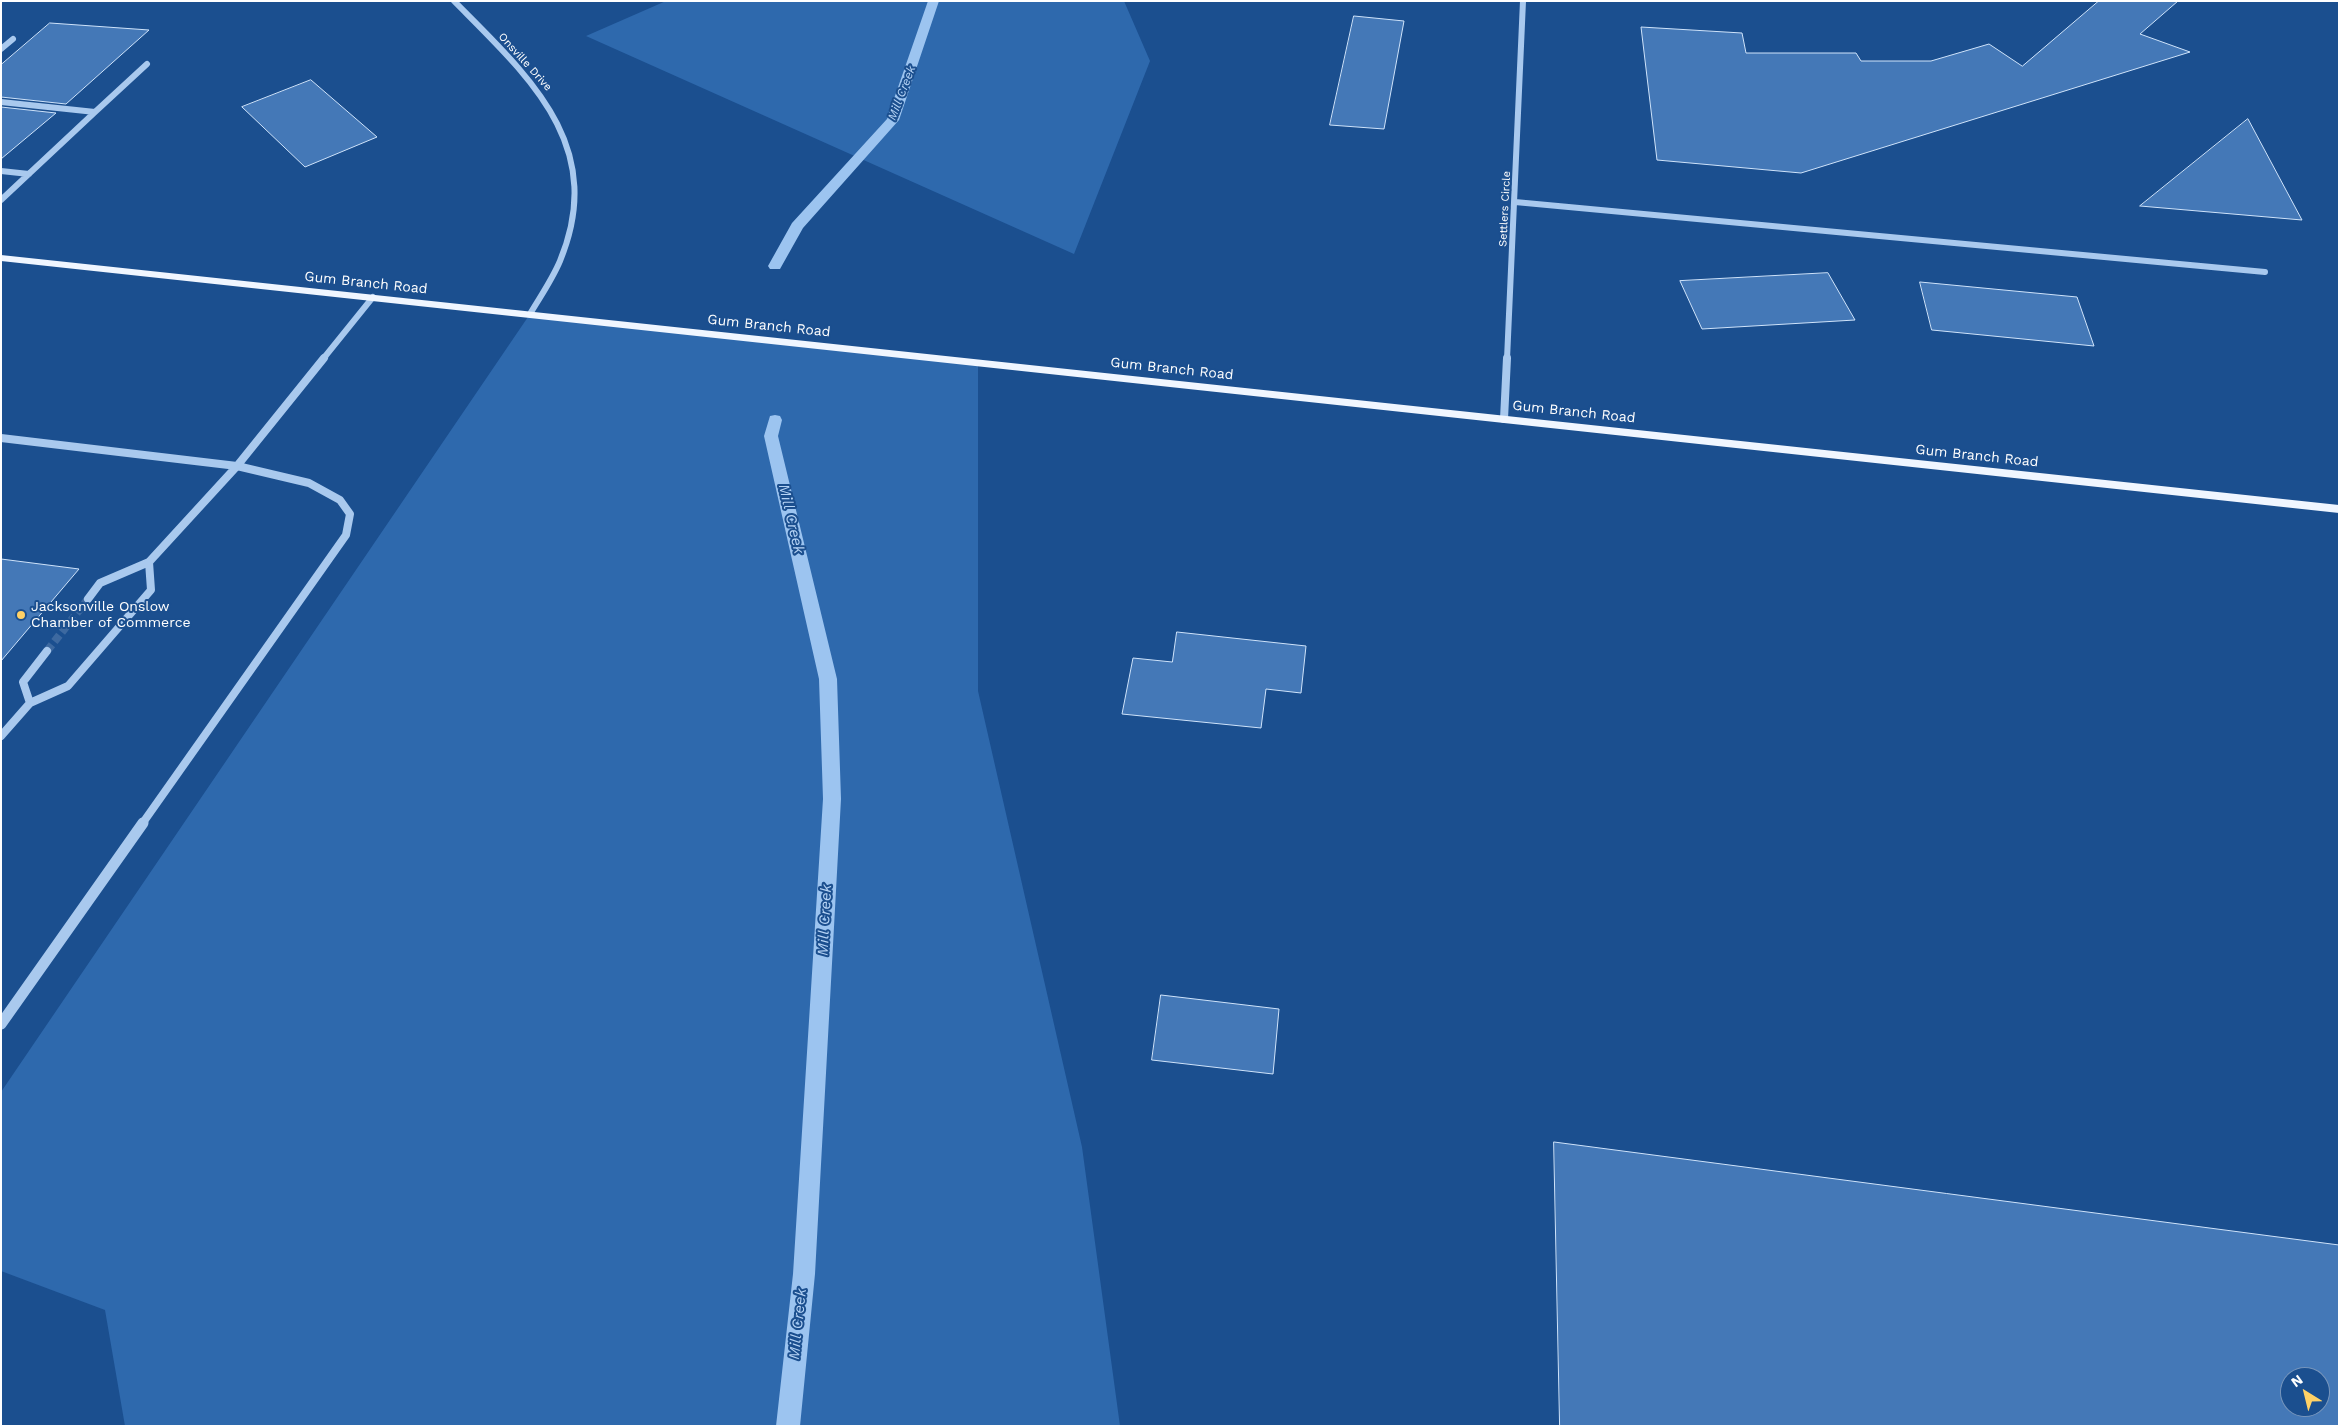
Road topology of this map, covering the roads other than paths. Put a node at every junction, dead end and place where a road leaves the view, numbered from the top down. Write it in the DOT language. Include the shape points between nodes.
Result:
graph roads {
  1 [pos="454,1"];
  2 [pos="1523,1"];
  3 [pos="13,39"];
  4 [pos="1,48"];
  5 [pos="147,64"];
  6 [pos="1,102"];
  7 [pos="96,112"];
  8 [pos="1,171"];
  9 [pos="29,174"];
  10 [pos="1,200"];
  11 [pos="1515,202"];
  12 [pos="1,258"];
  13 [pos="2266,272"];
  14 [pos="373,298"];
  15 [pos="530,314"];
  16 [pos="1504,419"];
  17 [pos="1,438"];
  18 [pos="237,466"];
  19 [pos="2339,509"];
  20 [pos="148,562"];
  21 [pos="88,599"];
  22 [pos="47,651"];
  23 [pos="30,703"];
  24 [pos="1,736"];
  25 [pos="1,1024"];
  1 -- 15 [label="street, Onsville Drive" via="544,96 565,134 574,189 570,231 563,256"];
  2 -- 11 [label="street, Settlers Circle"];
  3 -- 4 [label="street"];
  5 -- 7 [label="street"];
  6 -- 7 [label="street"];
  7 -- 9 [label="street"];
  8 -- 9 [label="street"];
  9 -- 10 [label="street"];
  11 -- 13 [label="street"];
  11 -- 16 [label="street, Settlers Circle"];
  12 -- 14 [label="main road, Gum Branch Road"];
  14 -- 15 [label="main road, Gum Branch Road"];
  14 -- 18 [label="street"];
  15 -- 16 [label="main road, Gum Branch Road"];
  16 -- 19 [label="main road, Gum Branch Road"];
  17 -- 18 [label="street"];
  18 -- 20 [label="street"];
  18 -- 25 [label="street" via="308,483 340,500 350,514 346,535"];
  20 -- 21 [label="street" via="100,583"];
  20 -- 23 [label="street" via="151,590 68,686"];
  22 -- 23 [label="street" via="23,682"];
  23 -- 24 [label="street"];
}
